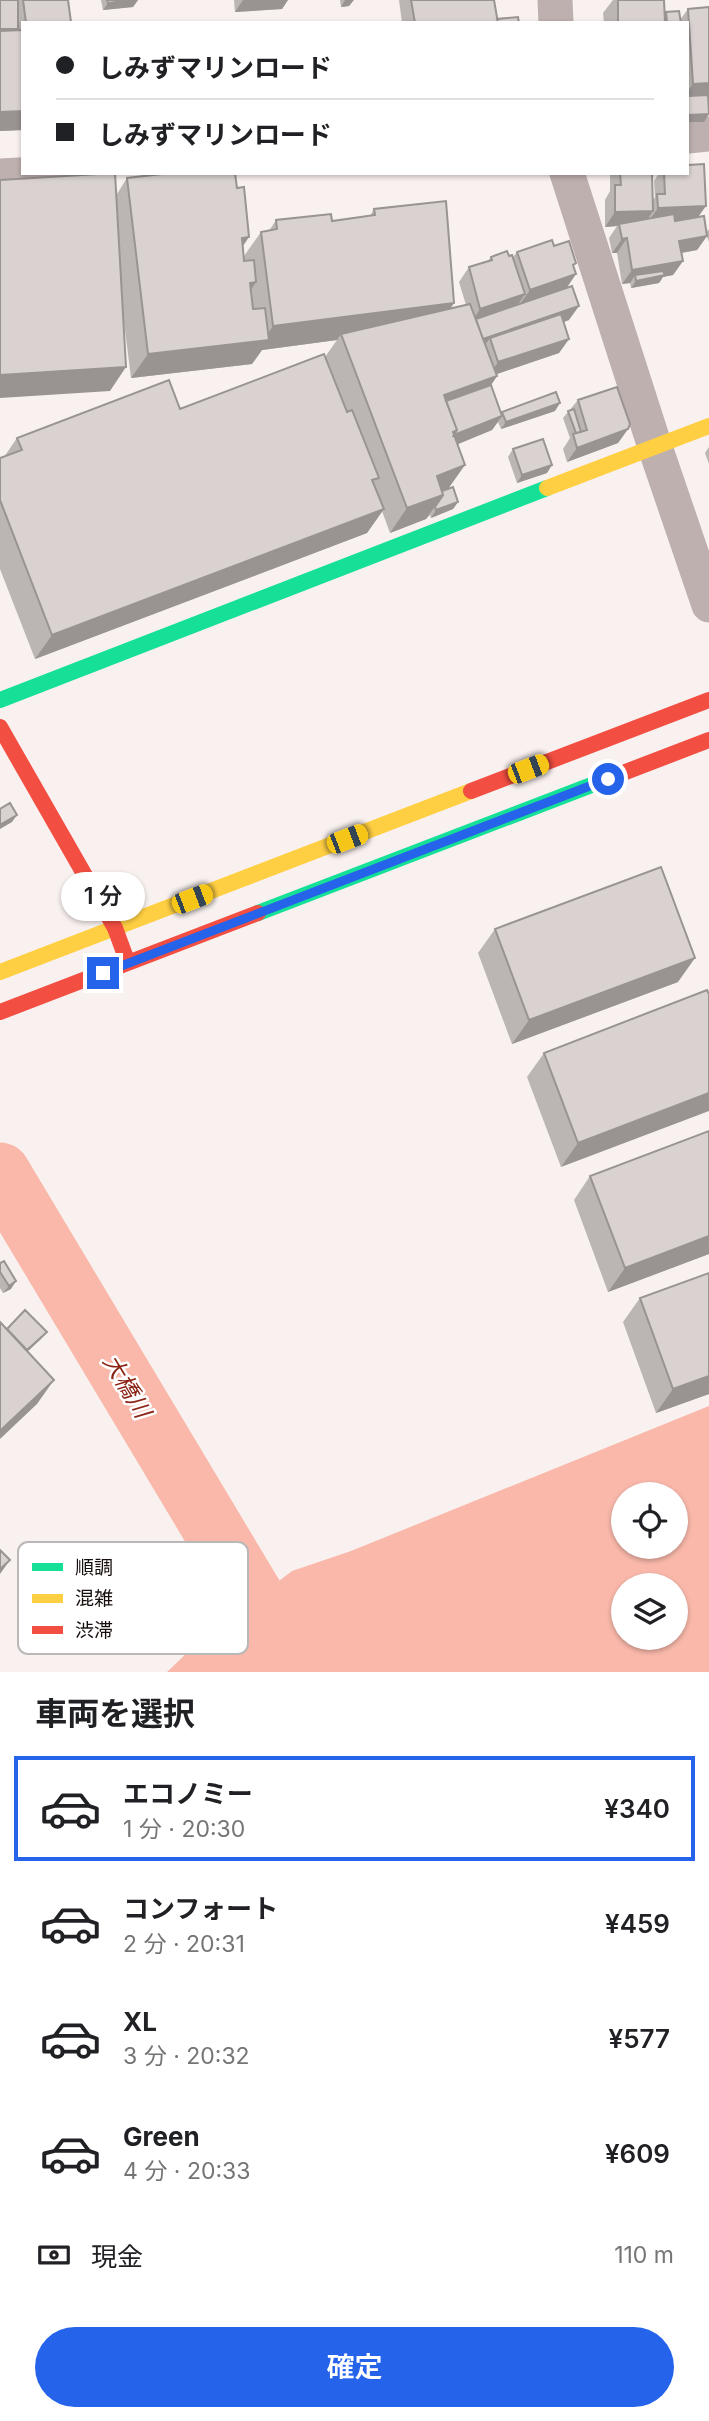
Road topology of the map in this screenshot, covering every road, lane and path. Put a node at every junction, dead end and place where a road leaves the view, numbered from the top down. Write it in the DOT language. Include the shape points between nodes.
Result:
graph roads {
  1 [pos="555,0"];
  2 [pos="556,21"];
  3 [pos="709,134"];
  4 [pos="689,136"];
  5 [pos="21,175"];
  6 [pos="568,175"];
  7 [pos="0,176"];
  8 [pos="709,426"];
  9 [pos="655,447"];
  10 [pos="709,605"];
  11 [pos="0,700"];
  12 [pos="709,700"];
  13 [pos="0,727"];
  14 [pos="709,740"];
  15 [pos="115,929"];
  16 [pos="128,963"];
  17 [pos="0,972"];
  18 [pos="0,1012"];
  1 -- 2 [label="street"];
  3 -- 4 [label="street"];
  5 -- 7 [label="street"];
  6 -- 9 [label="street"];
  8 -- 9 [label="main road"];
  9 -- 10 [label="street"];
  9 -- 11 [label="main road"];
  12 -- 15 [label="main road"];
  13 -- 15 [label="main road"];
  14 -- 16 [label="main road"];
  15 -- 16 [label="main road"];
  15 -- 17 [label="main road"];
  16 -- 18 [label="main road"];
}
